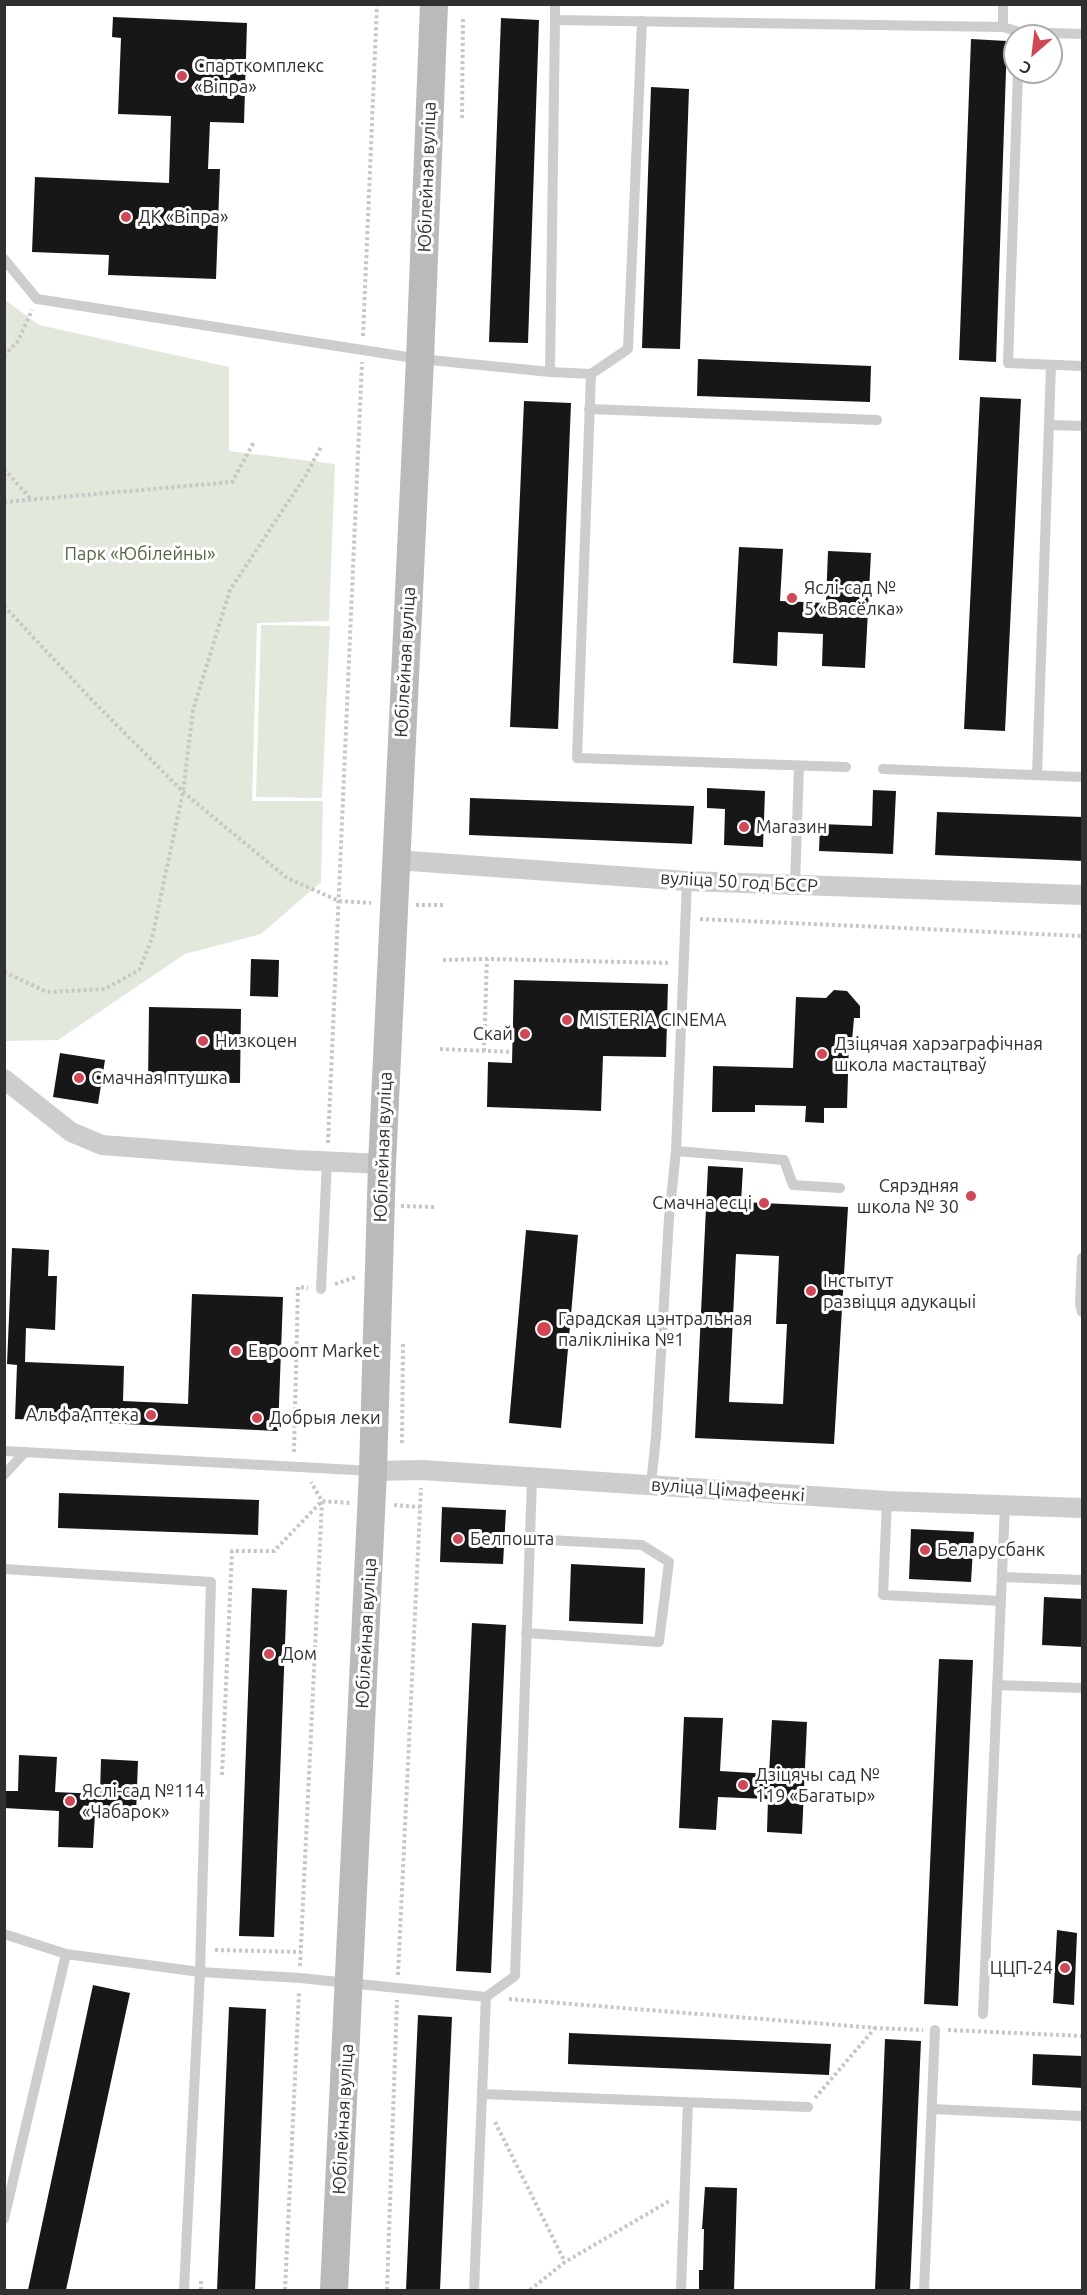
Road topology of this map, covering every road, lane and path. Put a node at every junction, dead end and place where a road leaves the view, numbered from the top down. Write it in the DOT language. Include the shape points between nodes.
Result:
graph roads {
  1 [pos="377,4"];
  2 [pos="434,4"];
  3 [pos="555,4"];
  4 [pos="1003,4"];
  5 [pos="463,16"];
  6 [pos="555,20"];
  7 [pos="642,21"];
  8 [pos="1003,24"];
  9 [pos="1003,27"];
  10 [pos="1063,34"];
  11 [pos="1083,34"];
  12 [pos="1018,84"];
  13 [pos="462,118"];
  14 [pos="4,259"];
  15 [pos="37,299"];
  16 [pos="362,351"];
  17 [pos="4,356"];
  18 [pos="420,359"];
  19 [pos="1051,365"];
  20 [pos="1083,366"];
  21 [pos="550,372"];
  22 [pos="591,374"];
  23 [pos="589,409"];
  24 [pos="877,420"];
  25 [pos="1049,425"];
  26 [pos="1083,426"];
  27 [pos="254,442"];
  28 [pos="321,447"];
  29 [pos="4,469"];
  30 [pos="31,500"];
  31 [pos="4,502"];
  32 [pos="4,606"];
  33 [pos="799,766"];
  34 [pos="846,767"];
  35 [pos="883,769"];
  36 [pos="1037,775"];
  37 [pos="1083,777"];
  38 [pos="183,792"];
  39 [pos="396,860"];
  40 [pos="687,880"];
  41 [pos="795,885"];
  42 [pos="1083,895"];
  43 [pos="339,901"];
  44 [pos="376,903"];
  45 [pos="416,905"];
  46 [pos="445,905"];
  47 [pos="685,919"];
  48 [pos="1083,936"];
  49 [pos="487,959"];
  50 [pos="443,960"];
  51 [pos="684,963"];
  52 [pos="4,972"];
  53 [pos="440,1049"];
  54 [pos="484,1051"];
  55 [pos="512,1052"];
  56 [pos="4,1079"];
  57 [pos="676,1151"];
  58 [pos="327,1162"];
  59 [pos="382,1164"];
  60 [pos="840,1188"];
  61 [pos="400,1206"];
  62 [pos="434,1207"];
  63 [pos="1083,1258"];
  64 [pos="356,1276"];
  65 [pos="321,1289"];
  66 [pos="1083,1312"];
  67 [pos="403,1343"];
  68 [pos="402,1443"];
  69 [pos="4,1450"];
  70 [pos="25,1452"];
  71 [pos="303,1468"];
  72 [pos="374,1471"];
  73 [pos="4,1475"];
  74 [pos="532,1479"];
  75 [pos="421,1480"];
  76 [pos="651,1484"];
  77 [pos="322,1501"];
  78 [pos="887,1501"];
  79 [pos="351,1503"];
  80 [pos="394,1505"];
  81 [pos="1005,1505"];
  82 [pos="420,1507"];
  83 [pos="1083,1508"];
  84 [pos="530,1539"];
  85 [pos="4,1569"];
  86 [pos="1002,1576"];
  87 [pos="1083,1580"];
  88 [pos="1001,1601"];
  89 [pos="526,1633"];
  90 [pos="997,1685"];
  91 [pos="1083,1688"];
  92 [pos="222,1786"];
  93 [pos="4,1934"];
  94 [pos="216,1938"];
  95 [pos="215,1950"];
  96 [pos="301,1952"];
  97 [pos="66,1954"];
  98 [pos="200,1972"];
  99 [pos="214,1972"];
  100 [pos="300,1977"];
  101 [pos="350,1983"];
  102 [pos="397,1988"];
  103 [pos="486,1997"];
  104 [pos="983,2014"];
  105 [pos="876,2028"];
  106 [pos="934,2030"];
  107 [pos="1083,2036"];
  108 [pos="482,2094"];
  109 [pos="688,2102"];
  110 [pos="808,2107"];
  111 [pos="932,2109"];
  112 [pos="1083,2116"];
  113 [pos="685,2192"];
  114 [pos="4,2219"];
  115 [pos="565,2262"];
  116 [pos="201,2279"];
  117 [pos="184,2290"];
  118 [pos="201,2290"];
  119 [pos="285,2290"];
  120 [pos="334,2290"];
  121 [pos="387,2290"];
  122 [pos="474,2290"];
  123 [pos="530,2290"];
  124 [pos="681,2290"];
  125 [pos="924,2290"];
  1 -- 16 [label="path"];
  2 -- 18 [label="main road, Юбілейная вуліца"];
  3 -- 6 [label="lane"];
  4 -- 8 [label="lane"];
  5 -- 13 [label="path"];
  6 -- 7 [label="lane"];
  6 -- 21 [label="lane"];
  7 -- 9 [label="lane"];
  7 -- 22 [label="lane" via="628,349"];
  10 -- 11 [label="lane"];
  12 -- 19 [label="lane" via="1008,363"];
  14 -- 15 [label="lane"];
  15 -- 16 [label="lane"];
  15 -- 17 [label="path" via="18,340"];
  16 -- 18 [label="lane"];
  16 -- 43 [label="path"];
  18 -- 21 [label="lane"];
  18 -- 39 [label="main road, Юбілейная вуліца"];
  19 -- 20 [label="lane"];
  19 -- 25 [label="lane"];
  21 -- 22 [label="lane"];
  22 -- 23 [label="lane"];
  23 -- 24 [label="lane"];
  23 -- 33 [label="lane" via="577,758"];
  25 -- 26 [label="lane"];
  25 -- 36 [label="lane"];
  27 -- 30 [label="path" via="232,482"];
  28 -- 38 [label="path" via="231,590 193,710"];
  29 -- 30 [label="path"];
  30 -- 31 [label="path"];
  32 -- 38 [label="path"];
  33 -- 34 [label="lane"];
  33 -- 41 [label="lane"];
  35 -- 36 [label="lane"];
  36 -- 37 [label="lane"];
  38 -- 43 [label="path" via="287,878"];
  38 -- 52 [label="path" via="152,938 139,970 105,989 47,992"];
  39 -- 40 [label="street, вуліца 50 год БССР"];
  39 -- 59 [label="main road, Юбілейная вуліца"];
  40 -- 41 [label="street, вуліца 50 год БССР"];
  40 -- 47 [label="lane"];
  41 -- 42 [label="street, вуліца 50 год БССР"];
  43 -- 44 [label="path"];
  43 -- 58 [label="path"];
  45 -- 46 [label="path"];
  47 -- 48 [label="path"];
  47 -- 51 [label="lane"];
  49 -- 50 [label="path"];
  49 -- 51 [label="path"];
  49 -- 54 [label="path"];
  51 -- 57 [label="lane"];
  53 -- 54 [label="path"];
  54 -- 55 [label="path"];
  56 -- 58 [label="street" via="71,1132 102,1145"];
  57 -- 60 [label="lane" via="784,1160 793,1185"];
  57 -- 76 [label="lane"];
  58 -- 59 [label="street"];
  58 -- 65 [label="lane"];
  59 -- 72 [label="main road, Юбілейная вуліца"];
  61 -- 62 [label="path"];
  63 -- 66 [label="lane"];
  64 -- 65 [label="path"];
  65 -- 71 [label="path" via="298,1287 293,1451"];
  67 -- 68 [label="path"];
  69 -- 70 [label="lane"];
  70 -- 71 [label="lane"];
  70 -- 73 [label="lane"];
  71 -- 72 [label="lane"];
  71 -- 77 [label="path"];
  72 -- 74 [label="street, вуліца Цімафеенкі" via="422,1470"];
  72 -- 101 [label="main road, Юбілейная вуліца"];
  74 -- 76 [label="street, вуліца Цімафеенкі"];
  74 -- 84 [label="lane"];
  75 -- 82 [label="path"];
  76 -- 78 [label="street, вуліца Цімафеенкі"];
  77 -- 79 [label="path"];
  77 -- 92 [label="path" via="274,1551 232,1551"];
  77 -- 96 [label="path"];
  78 -- 81 [label="street, вуліца Цімафеенкі"];
  78 -- 88 [label="lane" via="883,1596"];
  80 -- 82 [label="path"];
  81 -- 83 [label="street, вуліца Цімафеенкі"];
  81 -- 86 [label="lane"];
  82 -- 102 [label="path"];
  84 -- 89 [label="lane"];
  84 -- 89 [label="lane" via="642,1545 669,1562 659,1642"];
  85 -- 98 [label="lane" via="211,1582"];
  86 -- 87 [label="lane"];
  86 -- 88 [label="lane"];
  88 -- 90 [label="lane"];
  89 -- 103 [label="lane" via="515,1976"];
  90 -- 91 [label="lane"];
  90 -- 104 [label="lane"];
  93 -- 97 [label="lane"];
  94 -- 95 [label="path"];
  95 -- 96 [label="path"];
  95 -- 99 [label="path"];
  96 -- 100 [label="path"];
  97 -- 98 [label="lane"];
  97 -- 114 [label="lane"];
  98 -- 99 [label="lane"];
  98 -- 117 [label="lane"];
  99 -- 100 [label="lane"];
  100 -- 101 [label="lane"];
  100 -- 119 [label="path"];
  101 -- 102 [label="lane"];
  101 -- 120 [label="main road, Юбілейная вуліца"];
  102 -- 103 [label="lane"];
  102 -- 121 [label="path"];
  103 -- 105 [label="path"];
  103 -- 108 [label="lane"];
  105 -- 106 [label="path"];
  105 -- 110 [label="path"];
  106 -- 107 [label="path"];
  106 -- 111 [label="lane"];
  108 -- 109 [label="lane"];
  108 -- 115 [label="path"];
  108 -- 122 [label="lane"];
  109 -- 110 [label="lane"];
  109 -- 113 [label="lane"];
  111 -- 112 [label="lane"];
  111 -- 125 [label="lane"];
  113 -- 115 [label="path"];
  113 -- 124 [label="lane"];
  115 -- 123 [label="path"];
  116 -- 118 [label="path"];
}
